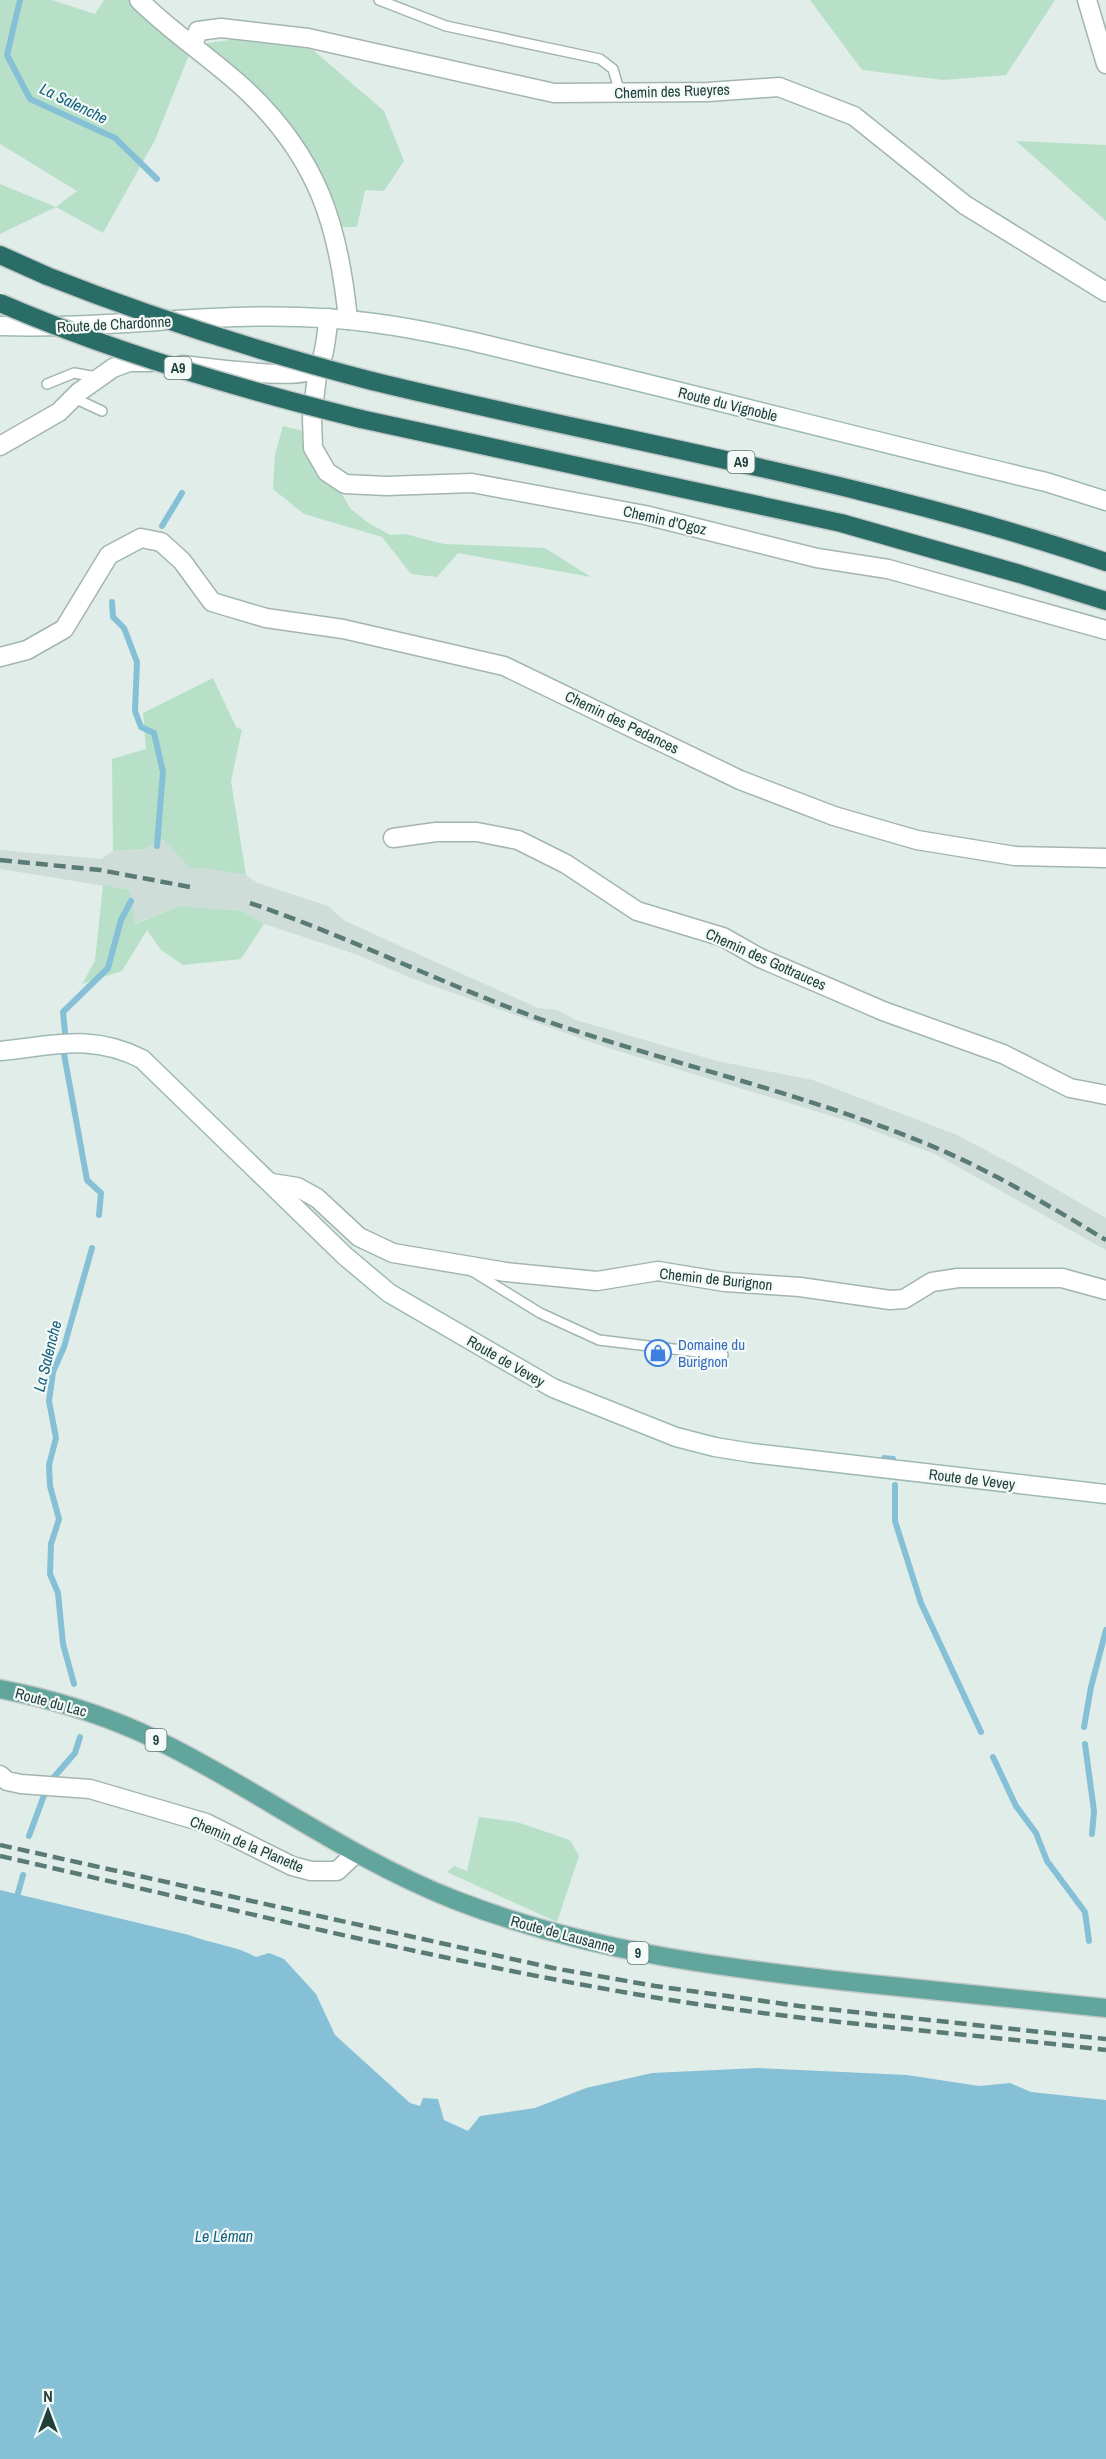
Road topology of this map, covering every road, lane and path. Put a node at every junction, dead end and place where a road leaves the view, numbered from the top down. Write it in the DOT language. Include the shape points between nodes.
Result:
graph roads {
  1 [pos="139,0"];
  2 [pos="379,0"];
  3 [pos="1087,0"];
  4 [pos="193,45"];
  5 [pos="1106,64"];
  6 [pos="620,93"];
  7 [pos="0,255"];
  8 [pos="1106,292"];
  9 [pos="0,303"];
  10 [pos="329,318"];
  11 [pos="348,320"];
  12 [pos="0,326"];
  13 [pos="318,367"];
  14 [pos="97,377"];
  15 [pos="47,384"];
  16 [pos="74,398"];
  17 [pos="102,411"];
  18 [pos="1,444"];
  19 [pos="1106,501"];
  20 [pos="1106,562"];
  21 [pos="1106,602"];
  22 [pos="1106,630"];
  23 [pos="0,657"];
  24 [pos="393,837"];
  25 [pos="1106,858"];
  26 [pos="0,1051"];
  27 [pos="1106,1095"];
  28 [pos="272,1183"];
  29 [pos="462,1264"];
  30 [pos="1106,1290"];
  31 [pos="723,1355"];
  32 [pos="1106,1494"];
  33 [pos="0,1689"];
  34 [pos="101,1716"];
  35 [pos="2,1780"];
  36 [pos="355,1854"];
  37 [pos="1106,2008"];
  1 -- 4 [label="street"];
  2 -- 6 [label="lane" via="447,26 600,59 614,69"];
  3 -- 5 [label="street"];
  4 -- 6 [label="street, Chemin des Rueyres" via="198,31 264,31 388,54 481,79 554,93"];
  4 -- 11 [label="street" via="248,93 285,135 316,180 334,227"];
  6 -- 8 [label="street, Chemin des Rueyres" via="779,87 816,100 854,116 965,205"];
  7 -- 20 [label="highway, A9, bridge" via="208,334 372,381 846,486"];
  9 -- 21 [label="highway, A9, bridge" via="240,388 361,419 777,508 905,540"];
  10 -- 11 [label="street, Route du Vignoble"];
  10 -- 12 [label="street, Route de Chardonne" via="229,317"];
  10 -- 13 [label="street, Chemin d'Ogoz"];
  11 -- 19 [label="street, Route du Vignoble" via="520,353 1046,482"];
  13 -- 14 [label="street" via="289,375 135,362"];
  13 -- 22 [label="street, Chemin d'Ogoz" via="313,448 327,472 345,484 472,483 645,515 817,558 888,569"];
  14 -- 15 [label="lane" via="74,373"];
  14 -- 16 [label="street"];
  16 -- 17 [label="lane"];
  16 -- 18 [label="street" via="59,412"];
  23 -- 25 [label="street, Chemin des Pedances" via="27,650 64,629 109,555 141,538 161,542 182,561 212,602 266,618 343,629 504,666 740,780 834,816 917,840 1015,856"];
  24 -- 27 [label="street, Chemin des Gottrauces" via="477,832 518,840 566,864 637,911 723,937 760,958 884,1011 1003,1054 1070,1088"];
  26 -- 28 [label="street, Route de Vevey" via="69,1042 109,1045 132,1054 153,1068"];
  28 -- 29 [label="street, Chemin de Burignon" via="297,1187 317,1198 359,1237 393,1253"];
  28 -- 32 [label="street, Route de Vevey" via="345,1256 389,1293 554,1388 650,1428 734,1450"];
  29 -- 30 [label="street, Chemin de Burignon" via="597,1281 658,1271 890,1300 904,1299 932,1282 958,1278 1062,1278"];
  29 -- 31 [label="lane" via="540,1313 598,1340"];
  33 -- 34 [label="main road, Route du Lac / 9"];
  34 -- 36 [label="main road, Route de Lausanne / 9" via="182,1753"];
  35 -- 36 [label="street, Chemin de la Planette" via="90,1789 206,1822 256,1850 311,1871 338,1871"];
  36 -- 37 [label="main road, Route de Lausanne / 9" via="480,1909 567,1938 627,1951 757,1972"];
}
